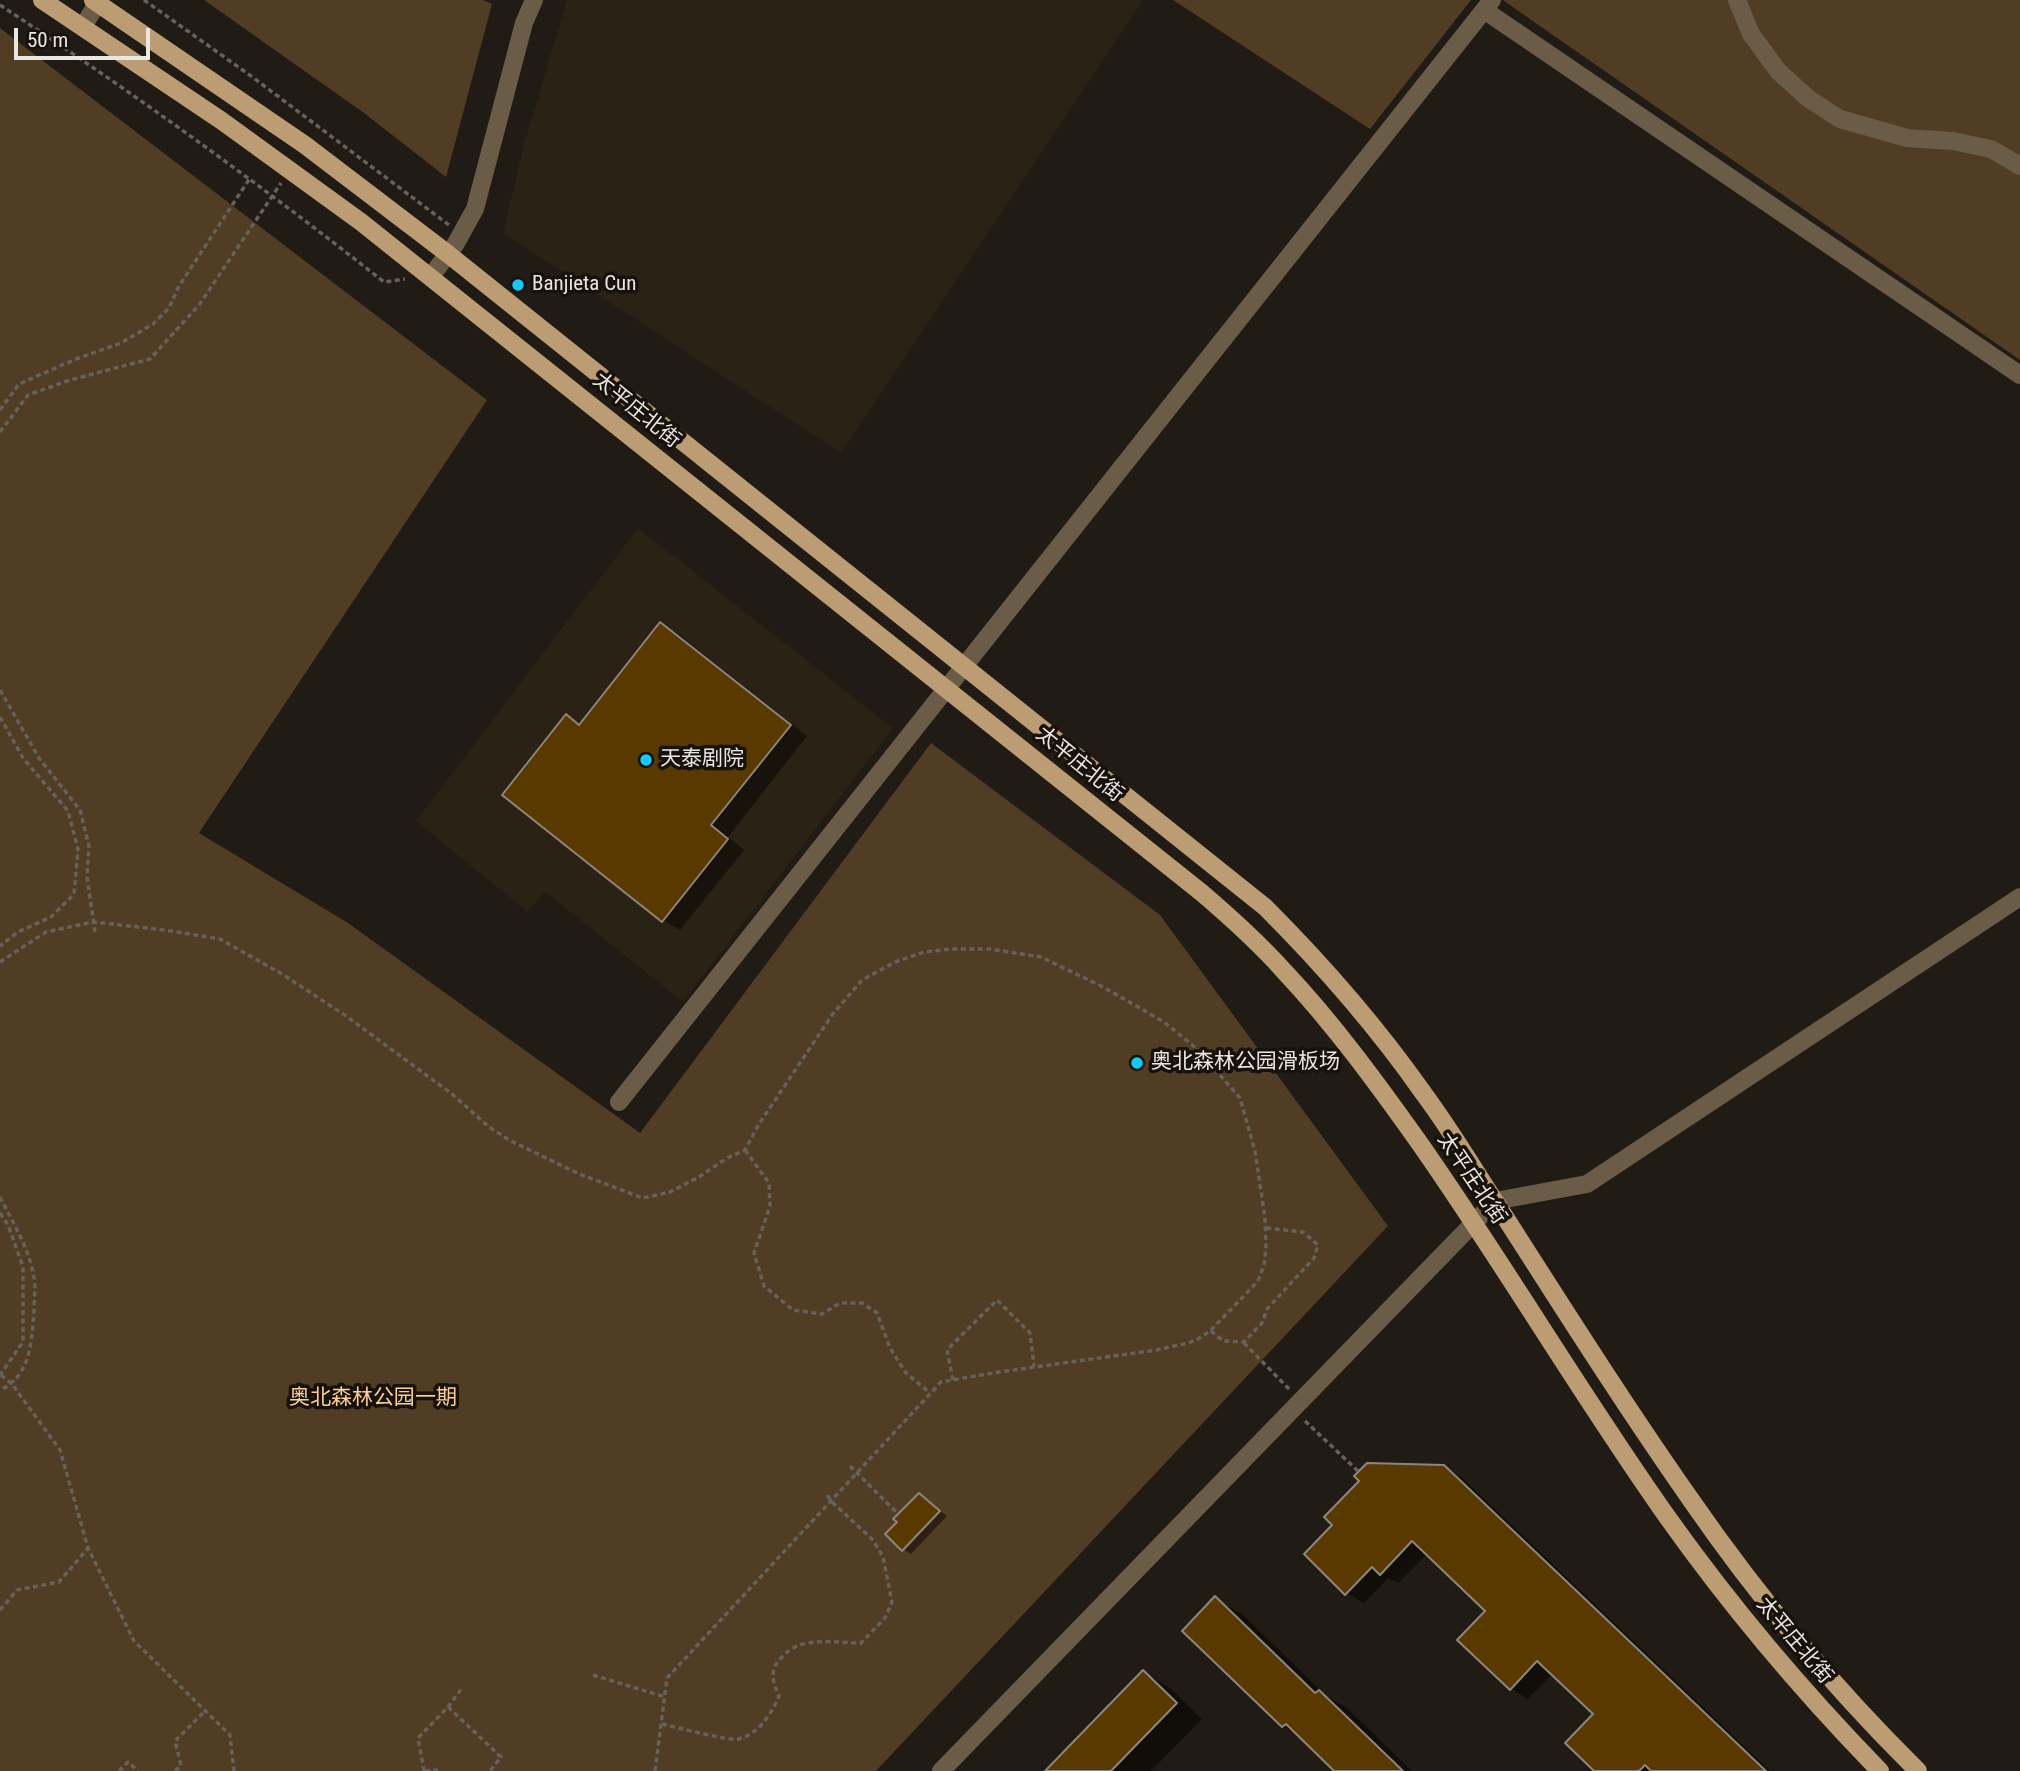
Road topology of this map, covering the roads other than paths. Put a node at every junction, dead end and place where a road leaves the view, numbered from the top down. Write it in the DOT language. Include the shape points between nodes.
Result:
graph roads {
  1 [pos="42,0"];
  2 [pos="534,0"];
  3 [pos="1737,0"];
  4 [pos="97,1"];
  5 [pos="1488,5"];
  6 [pos="83,27"];
  7 [pos="2020,166"];
  8 [pos="449,254"];
  9 [pos="431,276"];
  10 [pos="2020,375"];
  11 [pos="964,665"];
  12 [pos="946,688"];
  13 [pos="2020,897"];
  14 [pos="619,1102"];
  15 [pos="1494,1201"];
  16 [pos="1474,1222"];
  17 [pos="941,1771"];
  18 [pos="1880,1771"];
  19 [pos="1918,1771"];
  1 -- 6 [label="main road, 太平庄北街"];
  2 -- 8 [label="street" via="475,209"];
  3 -- 7 [label="street" via="1751,34 1778,71 1840,119 1907,138 1991,149"];
  4 -- 6 [label="street"];
  4 -- 8 [label="main road, 太平庄北街" via="305,145"];
  5 -- 10 [label="street"];
  5 -- 11 [label="street"];
  6 -- 9 [label="main road, 太平庄北街" via="290,169"];
  8 -- 9 [label="street"];
  8 -- 11 [label="main road, 太平庄北街"];
  9 -- 12 [label="main road, 太平庄北街"];
  11 -- 12 [label="street"];
  11 -- 15 [label="main road, 太平庄北街" via="1216,866 1308,950 1383,1038"];
  12 -- 14 [label="street"];
  12 -- 16 [label="main road, 太平庄北街" via="1202,892 1251,937 1357,1058"];
  13 -- 15 [label="street" via="1587,1184"];
  15 -- 16 [label="street"];
  15 -- 19 [label="main road, 太平庄北街" via="1732,1558 1818,1666"];
  16 -- 17 [label="street"];
  16 -- 18 [label="main road, 太平庄北街" via="1625,1455 1710,1576 1801,1687"];
}
